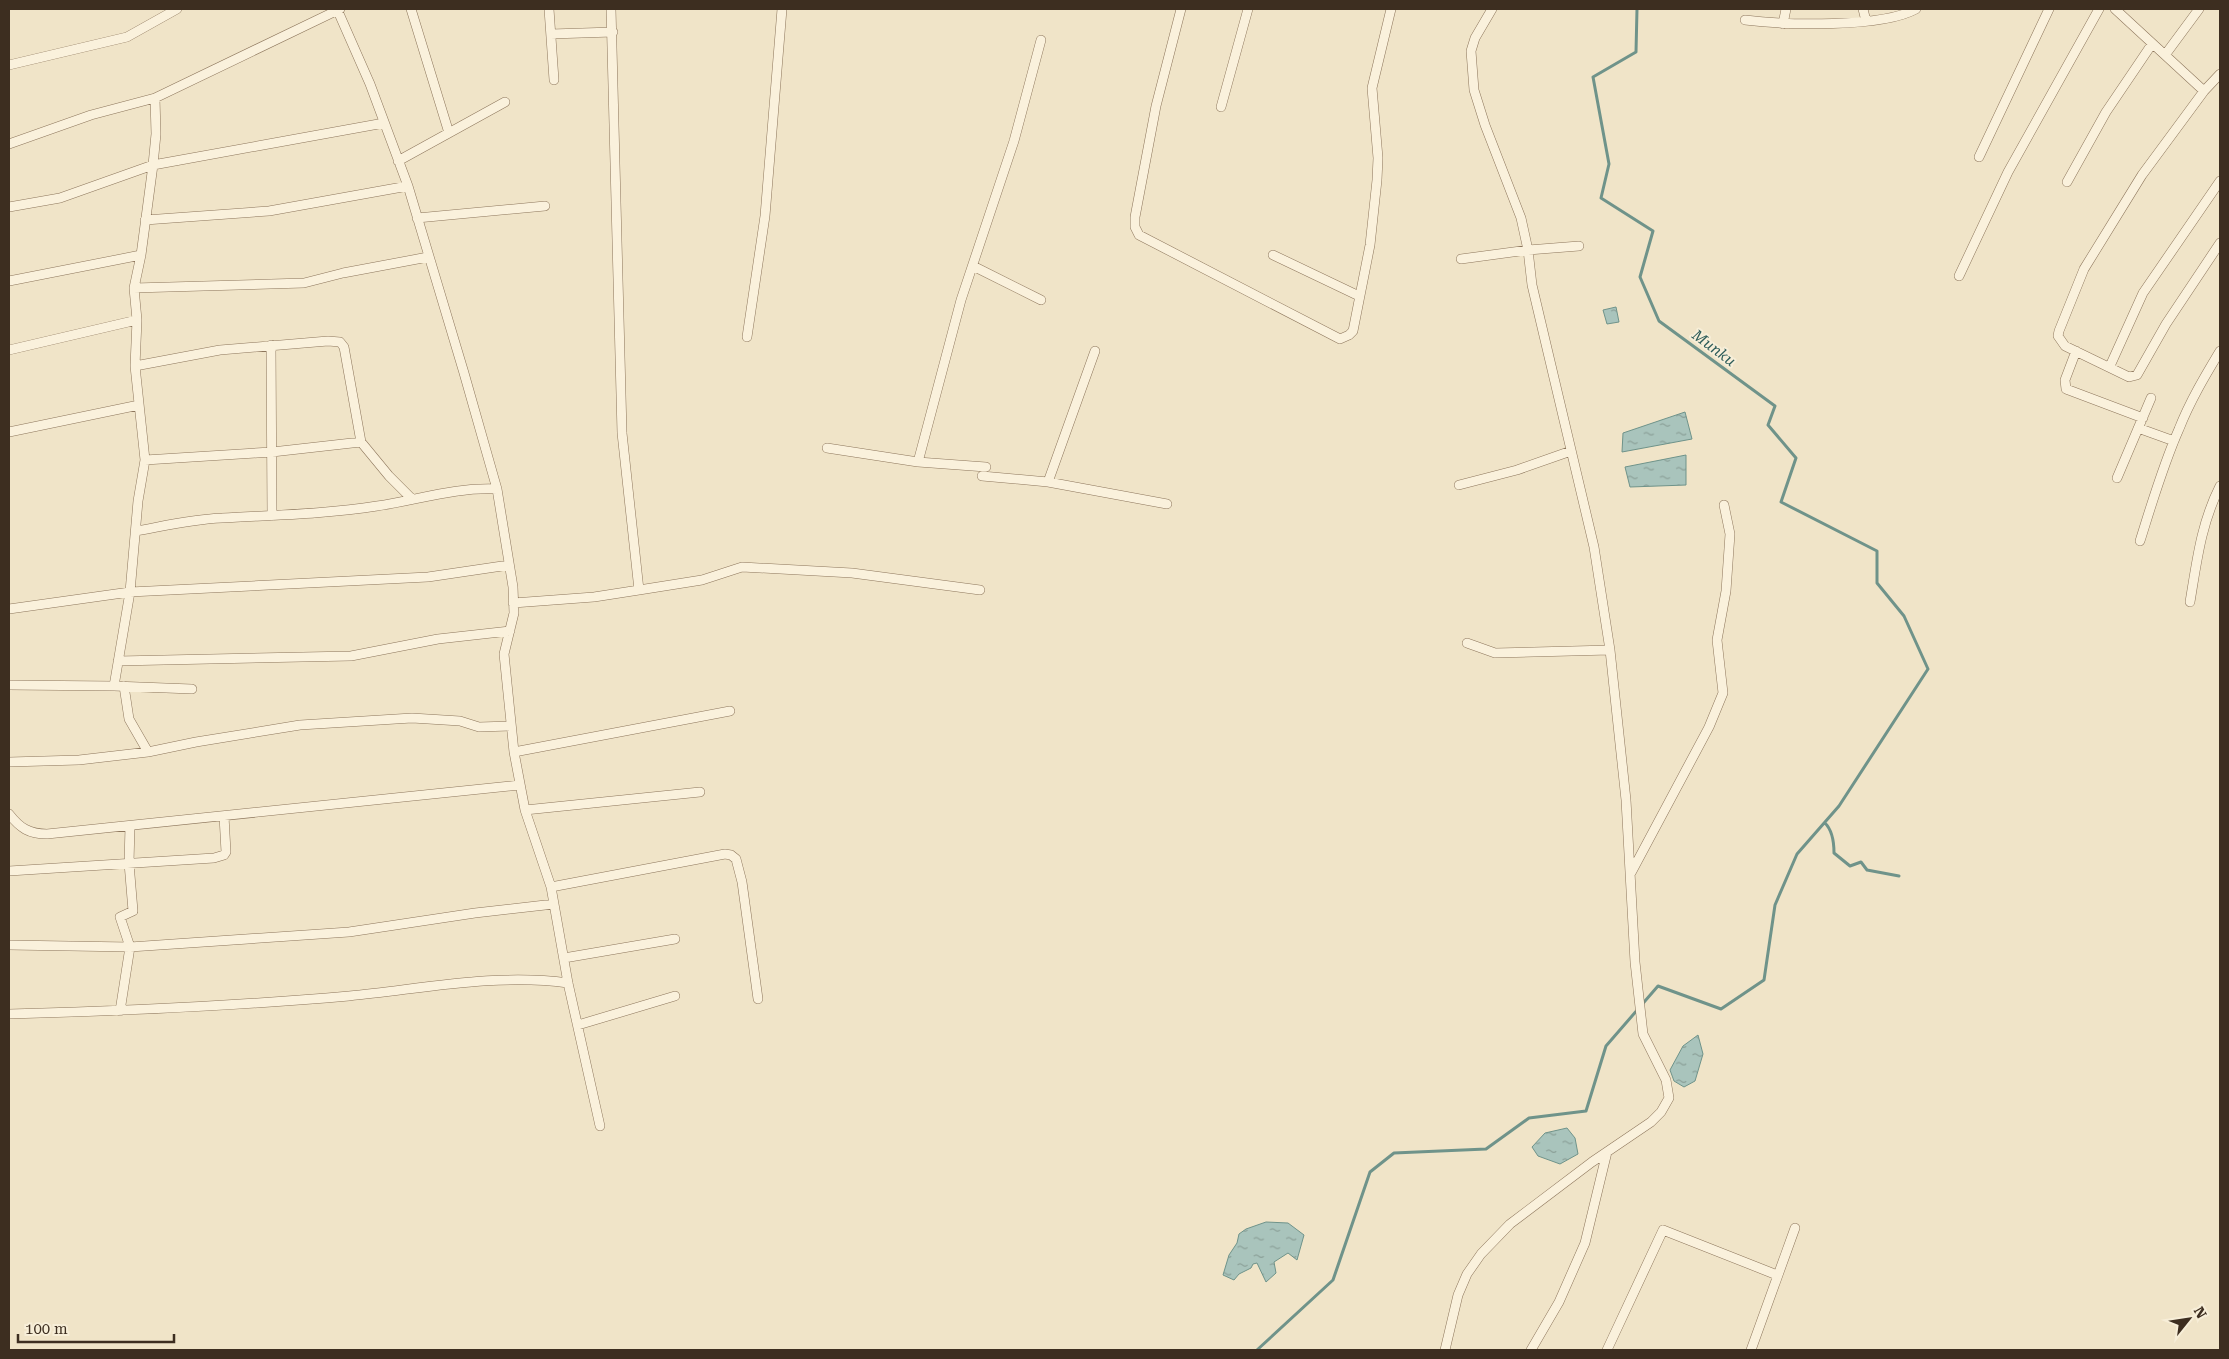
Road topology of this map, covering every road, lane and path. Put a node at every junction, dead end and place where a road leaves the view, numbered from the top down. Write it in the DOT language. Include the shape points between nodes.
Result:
graph roads {
  1 [pos="177,9"];
  2 [pos="338,9"];
  3 [pos="411,9"];
  4 [pos="549,9"];
  5 [pos="611,9"];
  6 [pos="782,9"];
  7 [pos="1181,9"];
  8 [pos="1248,9"];
  9 [pos="1391,9"];
  10 [pos="1492,9"];
  11 [pos="1786,9"];
  12 [pos="1863,9"];
  13 [pos="1916,9"];
  14 [pos="2049,9"];
  15 [pos="2099,9"];
  16 [pos="2199,9"];
  17 [pos="2117,10"];
  18 [pos="1745,20"];
  19 [pos="1866,21"];
  20 [pos="1782,24"];
  21 [pos="613,32"];
  22 [pos="551,34"];
  23 [pos="1041,40"];
  24 [pos="2152,44"];
  25 [pos="2165,55"];
  26 [pos="9,65"];
  27 [pos="2220,74"];
  28 [pos="554,80"];
  29 [pos="2204,91"];
  30 [pos="154,98"];
  31 [pos="505,102"];
  32 [pos="1221,107"];
  33 [pos="384,123"];
  34 [pos="449,133"];
  35 [pos="9,144"];
  36 [pos="1979,156"];
  37 [pos="398,160"];
  38 [pos="153,165"];
  39 [pos="2220,181"];
  40 [pos="2067,182"];
  41 [pos="408,186"];
  42 [pos="545,206"];
  43 [pos="9,207"];
  44 [pos="417,218"];
  45 [pos="144,220"];
  46 [pos="2220,242"];
  47 [pos="1579,246"];
  48 [pos="1528,250"];
  49 [pos="141,255"];
  50 [pos="1273,255"];
  51 [pos="428,257"];
  52 [pos="1461,259"];
  53 [pos="972,266"];
  54 [pos="1959,276"];
  55 [pos="9,281"];
  56 [pos="134,288"];
  57 [pos="1359,296"];
  58 [pos="1041,300"];
  59 [pos="138,320"];
  60 [pos="747,337"];
  61 [pos="271,345"];
  62 [pos="9,350"];
  63 [pos="1096,351"];
  64 [pos="2076,351"];
  65 [pos="2220,351"];
  66 [pos="135,366"];
  67 [pos="2110,366"];
  68 [pos="2151,398"];
  69 [pos="139,405"];
  70 [pos="2143,418"];
  71 [pos="2138,428"];
  72 [pos="9,432"];
  73 [pos="2174,441"];
  74 [pos="361,442"];
  75 [pos="827,448"];
  76 [pos="1571,451"];
  77 [pos="272,452"];
  78 [pos="145,460"];
  79 [pos="918,462"];
  80 [pos="2117,478"];
  81 [pos="1048,482"];
  82 [pos="1459,485"];
  83 [pos="2220,486"];
  84 [pos="497,489"];
  85 [pos="412,498"];
  86 [pos="1168,504"];
  87 [pos="1724,505"];
  88 [pos="272,516"];
  89 [pos="136,531"];
  90 [pos="2140,542"];
  91 [pos="509,565"];
  92 [pos="639,590"];
  93 [pos="980,590"];
  94 [pos="130,592"];
  95 [pos="2190,602"];
  96 [pos="513,603"];
  97 [pos="9,609"];
  98 [pos="510,631"];
  99 [pos="1467,643"];
  100 [pos="1610,650"];
  101 [pos="118,661"];
  102 [pos="9,685"];
  103 [pos="114,686"];
  104 [pos="124,686"];
  105 [pos="192,689"];
  106 [pos="730,711"];
  107 [pos="510,726"];
  108 [pos="148,752"];
  109 [pos="514,752"];
  110 [pos="9,762"];
  111 [pos="520,785"];
  112 [pos="700,792"];
  113 [pos="525,810"];
  114 [pos="9,814"];
  115 [pos="224,816"];
  116 [pos="130,826"];
  117 [pos="129,863"];
  118 [pos="9,871"];
  119 [pos="1630,874"];
  120 [pos="551,887"];
  121 [pos="554,904"];
  122 [pos="675,939"];
  123 [pos="9,945"];
  124 [pos="130,947"];
  125 [pos="564,958"];
  126 [pos="568,983"];
  127 [pos="676,996"];
  128 [pos="758,999"];
  129 [pos="120,1011"];
  130 [pos="9,1014"];
  131 [pos="578,1025"];
  132 [pos="600,1126"];
  133 [pos="1607,1152"];
  134 [pos="1795,1228"];
  135 [pos="1777,1275"];
  136 [pos="1444,1350"];
  137 [pos="1531,1350"];
  138 [pos="1607,1350"];
  139 [pos="1751,1350"];
  1 -- 26 [label="street" via="127,37"];
  2 -- 30 [label="street"];
  2 -- 33 [label="street"];
  3 -- 34 [label="street"];
  4 -- 22 [label="street"];
  5 -- 21 [label="street"];
  6 -- 60 [label="street" via="765,216"];
  7 -- 57 [label="street" via="1156,106 1138,199 1135,227 1139,235 1340,339 1353,331"];
  8 -- 32 [label="street"];
  9 -- 57 [label="street" via="1372,88 1378,158 1370,245"];
  10 -- 48 [label="street" via="1471,51 1474,90 1521,218"];
  11 -- 20 [label="street"];
  12 -- 19 [label="street"];
  13 -- 19 [label="street"];
  14 -- 36 [label="street"];
  15 -- 54 [label="street" via="2008,172"];
  16 -- 25 [label="street"];
  17 -- 24 [label="street"];
  18 -- 20 [label="street"];
  19 -- 20 [label="street"];
  21 -- 22 [label="street"];
  21 -- 92 [label="street" via="622,432"];
  22 -- 28 [label="street"];
  23 -- 53 [label="street" via="1014,141"];
  24 -- 25 [label="street"];
  24 -- 40 [label="street" via="2106,112"];
  25 -- 29 [label="street"];
  27 -- 29 [label="street"];
  29 -- 64 [label="street" via="2142,175 2084,269 2058,336 2065,346"];
  30 -- 35 [label="street" via="91,115"];
  30 -- 38 [label="street" via="156,134"];
  31 -- 34 [label="street"];
  33 -- 37 [label="street"];
  33 -- 38 [label="street"];
  34 -- 37 [label="street"];
  37 -- 41 [label="street"];
  38 -- 43 [label="street" via="60,198"];
  38 -- 45 [label="street"];
  39 -- 67 [label="street" via="2143,293"];
  41 -- 44 [label="street"];
  41 -- 45 [label="street" via="269,211"];
  42 -- 44 [label="street"];
  44 -- 51 [label="street"];
  45 -- 49 [label="street"];
  46 -- 67 [label="street" via="2166,324 2139,374 2132,377"];
  47 -- 48 [label="street"];
  48 -- 52 [label="street"];
  48 -- 76 [label="street" via="1532,285"];
  49 -- 55 [label="street"];
  49 -- 56 [label="street"];
  50 -- 57 [label="street"];
  51 -- 56 [label="street" via="304,283"];
  51 -- 84 [label="street"];
  53 -- 58 [label="street"];
  53 -- 79 [label="street"];
  56 -- 59 [label="street"];
  59 -- 62 [label="street"];
  59 -- 66 [label="street"];
  61 -- 66 [label="street" via="220,350"];
  61 -- 74 [label="street" via="340,342 344,347"];
  61 -- 77 [label="street"];
  63 -- 81 [label="street"];
  64 -- 67 [label="street"];
  64 -- 70 [label="street" via="2064,380 2066,388"];
  65 -- 73 [label="street" via="2196,392"];
  66 -- 69 [label="street"];
  68 -- 70 [label="street"];
  69 -- 72 [label="street"];
  69 -- 78 [label="street"];
  70 -- 71 [label="street"];
  71 -- 73 [label="street"];
  71 -- 80 [label="street"];
  73 -- 90 [label="street"];
  74 -- 77 [label="street"];
  74 -- 85 [label="street"];
  75 -- 79 [label="street"];
  76 -- 82 [label="street"];
  76 -- 100 [label="street" via="1594,547"];
  77 -- 78 [label="street"];
  77 -- 88 [label="street"];
  78 -- 89 [label="street"];
  79 -- 81 [label="street"];
  81 -- 86 [label="street"];
  83 -- 95 [label="street" via="2206,515"];
  84 -- 85 [label="street" via="474,488"];
  84 -- 91 [label="street"];
  85 -- 88 [label="street" via="377,506"];
  87 -- 119 [label="street" via="1730,534 1718,640 1723,693 1709,727"];
  88 -- 89 [label="street" via="220,518"];
  89 -- 94 [label="street"];
  91 -- 94 [label="street" via="428,577"];
  91 -- 96 [label="street"];
  92 -- 93 [label="street" via="702,580 742,567 852,573"];
  92 -- 96 [label="street"];
  94 -- 97 [label="street"];
  94 -- 101 [label="street"];
  96 -- 98 [label="street"];
  98 -- 101 [label="street" via="438,639 351,656"];
  98 -- 107 [label="street" via="504,654"];
  99 -- 100 [label="street" via="1495,653"];
  100 -- 119 [label="street" via="1626,800"];
  101 -- 103 [label="street"];
  102 -- 103 [label="street"];
  103 -- 104 [label="street"];
  104 -- 105 [label="street"];
  104 -- 108 [label="street" via="129,718"];
  106 -- 109 [label="street"];
  107 -- 108 [label="street" via="479,727 460,721 412,718 300,725"];
  107 -- 109 [label="street"];
  108 -- 110 [label="street" via="79,760"];
  109 -- 111 [label="street"];
  111 -- 113 [label="street"];
  111 -- 115 [label="street"];
  112 -- 113 [label="street"];
  113 -- 120 [label="street"];
  114 -- 116 [label="street" via="19,826 34,834"];
  115 -- 116 [label="street"];
  115 -- 117 [label="street" via="224,855"];
  116 -- 117 [label="street"];
  117 -- 118 [label="street"];
  117 -- 124 [label="street" via="132,911 120,917"];
  119 -- 133 [label="street" via="1643,1034 1666,1080 1668,1098 1662,1112 1651,1122"];
  120 -- 121 [label="street"];
  120 -- 128 [label="street" via="731,855 736,860 742,882"];
  121 -- 124 [label="street" via="349,932"];
  121 -- 125 [label="street"];
  122 -- 125 [label="street"];
  123 -- 124 [label="street"];
  124 -- 129 [label="street"];
  125 -- 126 [label="street"];
  126 -- 129 [label="street" via="549,980 477,981 351,996"];
  126 -- 131 [label="street"];
  127 -- 131 [label="street"];
  129 -- 130 [label="street"];
  131 -- 132 [label="street"];
  133 -- 136 [label="street" via="1510,1224 1481,1254 1458,1295"];
  133 -- 137 [label="street" via="1585,1243 1559,1302"];
  134 -- 135 [label="street"];
  135 -- 138 [label="street" via="1663,1230"];
  135 -- 139 [label="street"];
}
